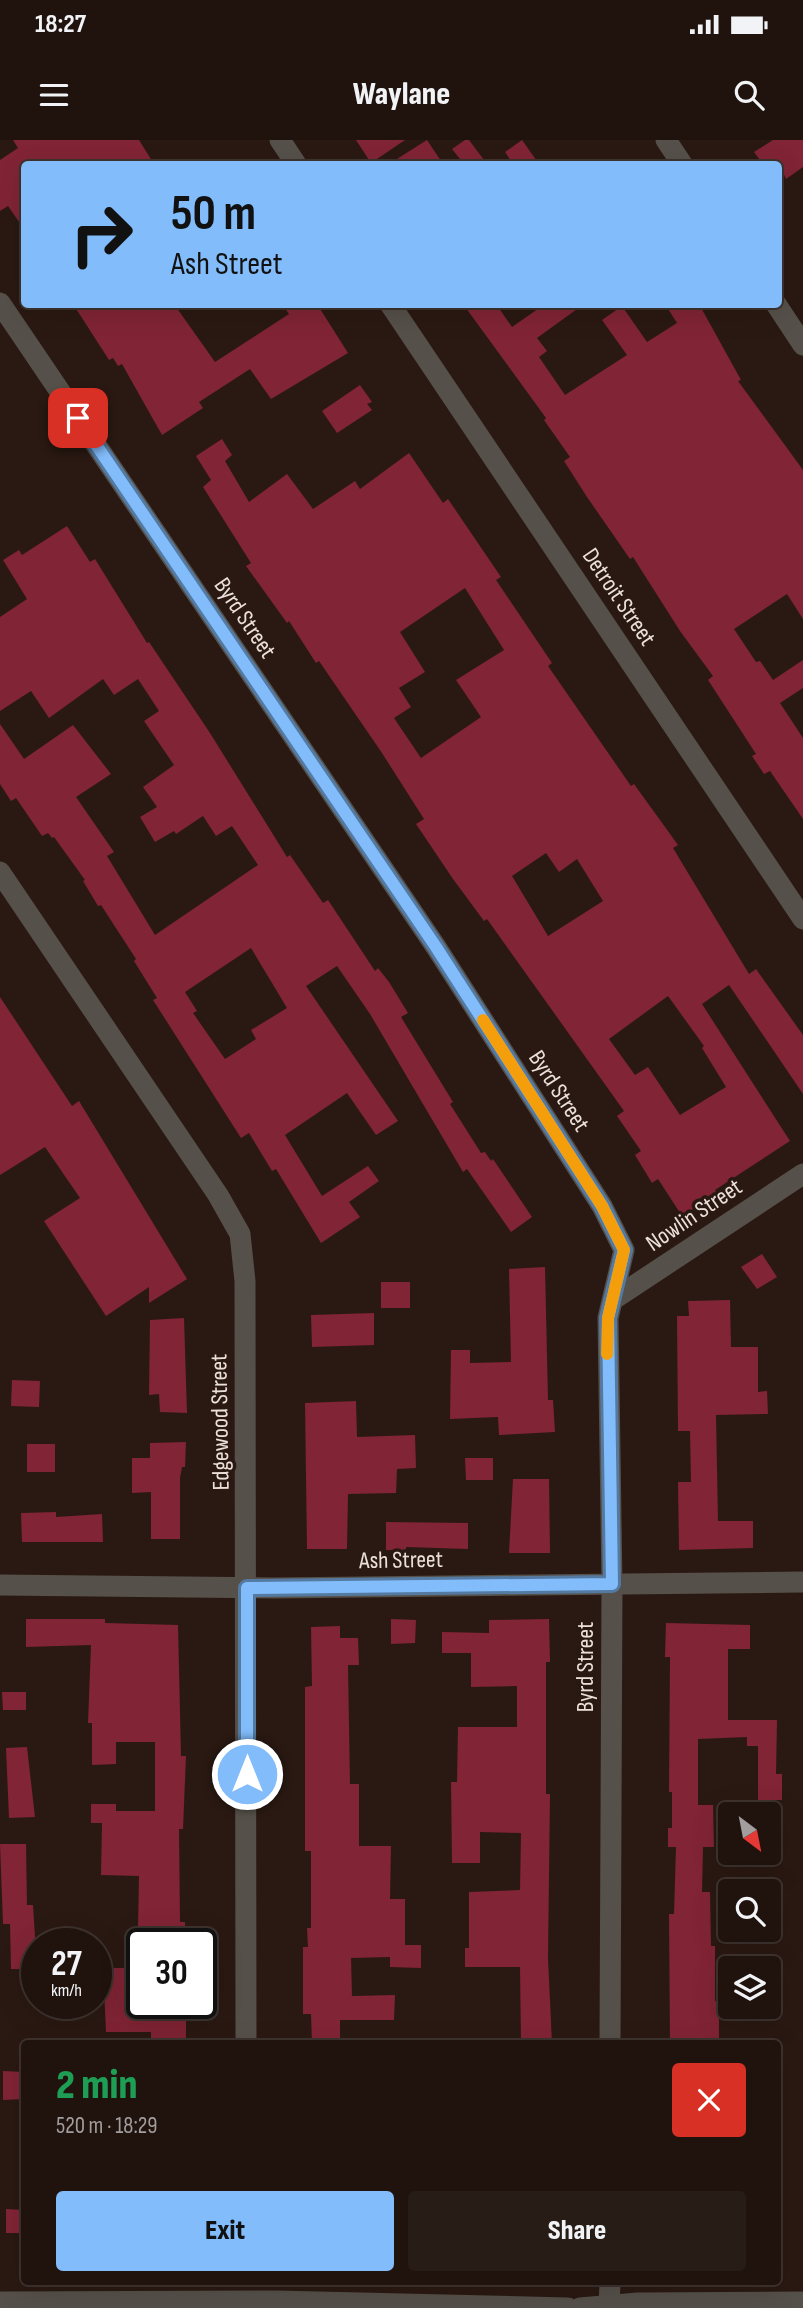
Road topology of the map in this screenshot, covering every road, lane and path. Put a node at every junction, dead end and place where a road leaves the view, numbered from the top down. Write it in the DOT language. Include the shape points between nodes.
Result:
graph roads {
  1 [pos="280,140"];
  2 [pos="666,140"];
  3 [pos="294,161"];
  4 [pos="680,161"];
  5 [pos="0,303"];
  6 [pos="393,308"];
  7 [pos="779,308"];
  8 [pos="803,345"];
  9 [pos="0,872"];
  10 [pos="803,919"];
  11 [pos="803,1174"];
  12 [pos="614,1299"];
  13 [pos="803,1582"];
  14 [pos="612,1584"];
  15 [pos="0,1585"];
  16 [pos="247,1588"];
  17 [pos="246,2040"];
  18 [pos="610,2040"];
  19 [pos="610,2285"];
  20 [pos="246,2297"];
  21 [pos="0,2302"];
  22 [pos="803,2302"];
  23 [pos="608,2307"];
  24 [pos="568,2308"];
  25 [pos="580,2308"];
  1 -- 3 [label="street"];
  2 -- 4 [label="street"];
  5 -- 12 [label="street, Byrd Street" via="436,947 602,1206 624,1250"];
  6 -- 10 [label="street, Detroit Street"];
  7 -- 8 [label="street"];
  9 -- 16 [label="street, Edgewood Street" via="240,1234 245,1281"];
  11 -- 12 [label="street, Nowlin Street"];
  12 -- 14 [label="street, Byrd Street" via="607,1348"];
  13 -- 14 [label="street, Ash Street"];
  14 -- 16 [label="street, Ash Street"];
  14 -- 18 [label="street, Byrd Street"];
  15 -- 16 [label="street, Ash Street"];
  16 -- 17 [label="street, Edgewood Street"];
  19 -- 23 [label="street"];
  20 -- 21 [label="street"];
  20 -- 24 [label="street"];
  22 -- 23 [label="street"];
  23 -- 25 [label="street"];
}
